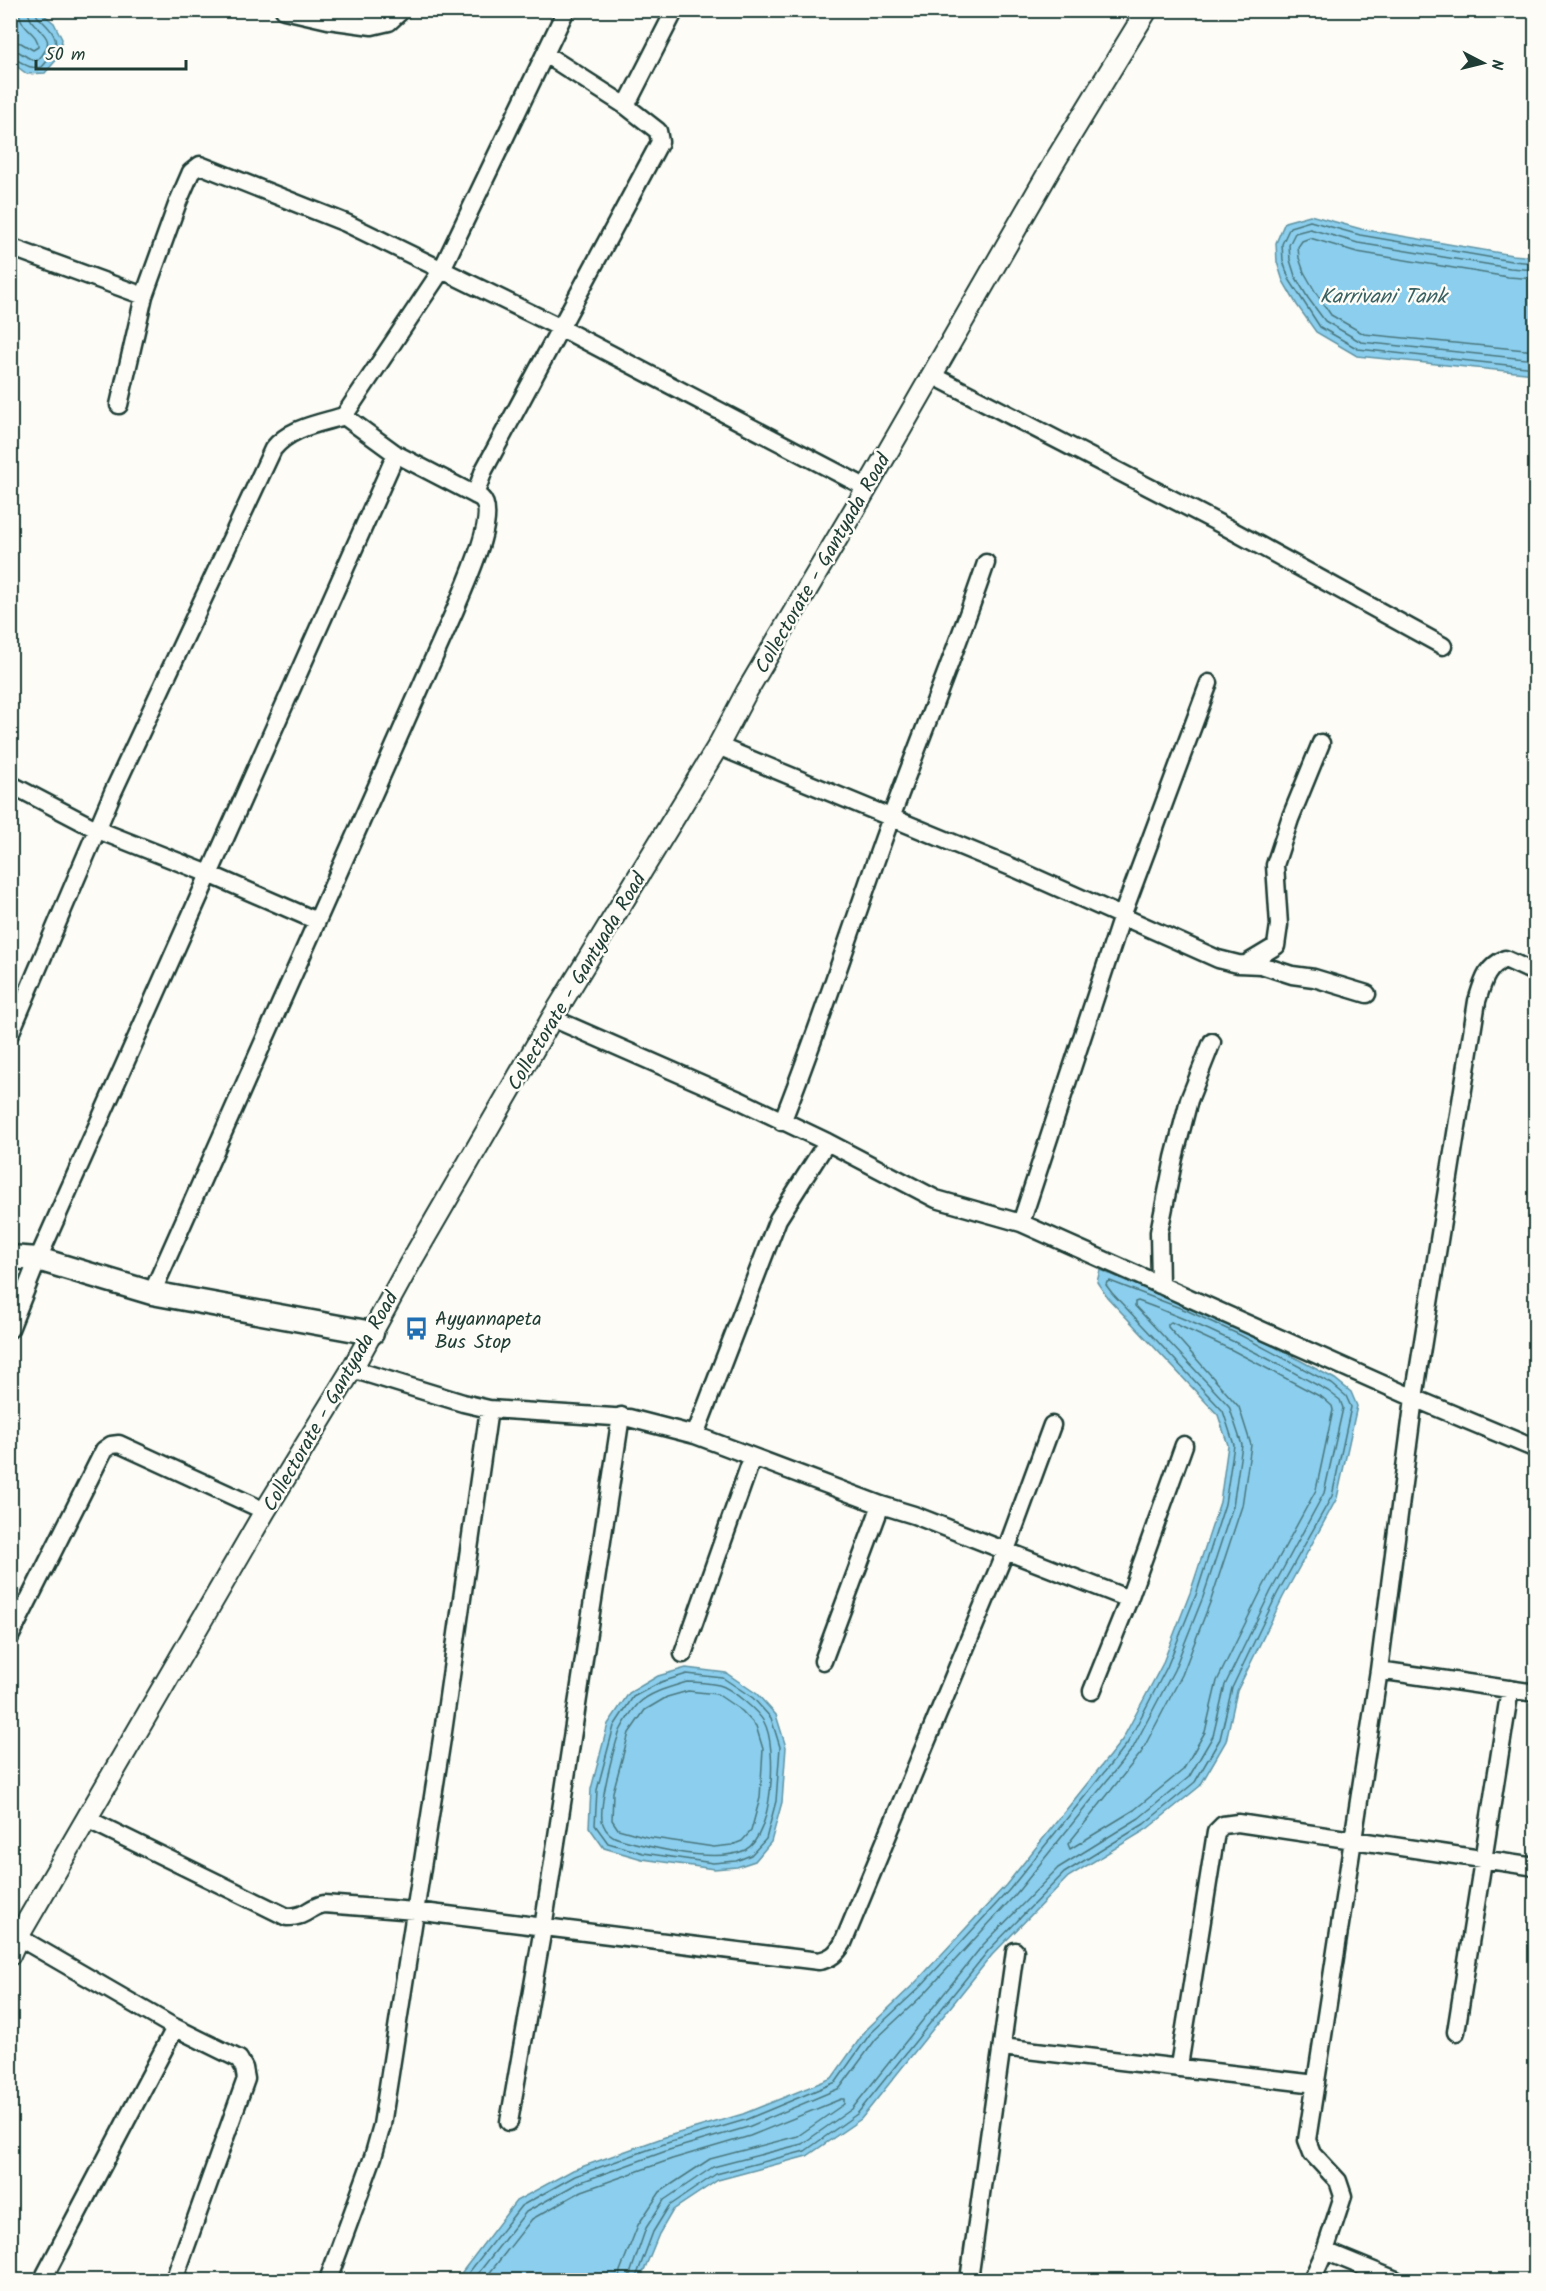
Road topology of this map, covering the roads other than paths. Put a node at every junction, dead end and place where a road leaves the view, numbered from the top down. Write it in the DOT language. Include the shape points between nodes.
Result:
graph roads {
  1 [pos="284,10"];
  2 [pos="402,10"];
  3 [pos="566,10"];
  4 [pos="675,10"];
  5 [pos="1147,10"];
  6 [pos="374,18"];
  7 [pos="545,54"];
  8 [pos="626,106"];
  9 [pos="10,247"];
  10 [pos="441,271"];
  11 [pos="144,296"];
  12 [pos="561,328"];
  13 [pos="932,375"];
  14 [pos="118,405"];
  15 [pos="344,416"];
  16 [pos="396,454"];
  17 [pos="867,488"];
  18 [pos="475,495"];
  19 [pos="986,563"];
  20 [pos="1443,646"];
  21 [pos="1209,683"];
  22 [pos="1321,743"];
  23 [pos="718,746"];
  24 [pos="10,784"];
  25 [pos="891,817"];
  26 [pos="98,830"];
  27 [pos="209,874"];
  28 [pos="1122,916"];
  29 [pos="317,921"];
  30 [pos="1246,964"];
  31 [pos="1536,973"];
  32 [pos="1367,994"];
  33 [pos="552,1018"];
  34 [pos="10,1034"];
  35 [pos="1212,1042"];
  36 [pos="782,1122"];
  37 [pos="827,1142"];
  38 [pos="1021,1223"];
  39 [pos="10,1257"];
  40 [pos="38,1259"];
  41 [pos="1160,1285"];
  42 [pos="152,1293"];
  43 [pos="10,1329"];
  44 [pos="372,1333"];
  45 [pos="352,1369"];
  46 [pos="1414,1398"];
  47 [pos="489,1409"];
  48 [pos="621,1416"];
  49 [pos="1052,1425"];
  50 [pos="695,1435"];
  51 [pos="1184,1445"];
  52 [pos="1536,1449"];
  53 [pos="752,1458"];
  54 [pos="881,1505"];
  55 [pos="265,1511"];
  56 [pos="1006,1550"];
  57 [pos="1129,1599"];
  58 [pos="10,1637"];
  59 [pos="683,1654"];
  60 [pos="823,1661"];
  61 [pos="1379,1670"];
  62 [pos="1510,1689"];
  63 [pos="1092,1691"];
  64 [pos="1536,1693"];
  65 [pos="87,1819"];
  66 [pos="1353,1841"];
  67 [pos="1483,1860"];
  68 [pos="1536,1867"];
  69 [pos="415,1911"];
  70 [pos="543,1928"];
  71 [pos="14,1946"];
  72 [pos="1015,1951"];
  73 [pos="175,2028"];
  74 [pos="1456,2032"];
  75 [pos="1002,2047"];
  76 [pos="1179,2066"];
  77 [pos="1316,2084"];
  78 [pos="509,2122"];
  79 [pos="1324,2251"];
  80 [pos="45,2275"];
  81 [pos="174,2280"];
  82 [pos="328,2280"];
  83 [pos="969,2280"];
  84 [pos="1312,2280"];
  85 [pos="1396,2280"];
  1 -- 6 [label="street" via="328,20"];
  2 -- 6 [label="street" via="389,22"];
  3 -- 7 [label="street"];
  4 -- 8 [label="street"];
  5 -- 13 [label="street, Collectorate - Gantyada Road"];
  7 -- 8 [label="street"];
  7 -- 10 [label="street"];
  8 -- 12 [label="street" via="658,131 660,142"];
  9 -- 11 [label="street"];
  10 -- 11 [label="street" via="346,223 200,165 191,172 178,202"];
  10 -- 12 [label="street"];
  10 -- 15 [label="street"];
  11 -- 14 [label="street"];
  12 -- 17 [label="street"];
  12 -- 18 [label="street" via="484,470"];
  13 -- 17 [label="street, Collectorate - Gantyada Road"];
  13 -- 20 [label="street" via="1226,527"];
  15 -- 16 [label="street"];
  15 -- 26 [label="street" via="297,430 273,449"];
  16 -- 18 [label="street"];
  16 -- 27 [label="street"];
  17 -- 23 [label="street, Collectorate - Gantyada Road"];
  18 -- 29 [label="street" via="485,501 485,531 455,610"];
  19 -- 25 [label="street"];
  21 -- 28 [label="street"];
  22 -- 30 [label="street" via="1275,865 1279,925 1276,946"];
  23 -- 25 [label="street"];
  23 -- 33 [label="street, Collectorate - Gantyada Road"];
  24 -- 26 [label="street"];
  25 -- 28 [label="street"];
  25 -- 36 [label="street"];
  26 -- 27 [label="street"];
  26 -- 34 [label="street"];
  27 -- 29 [label="street"];
  27 -- 40 [label="street"];
  28 -- 30 [label="street" via="1218,959"];
  28 -- 38 [label="street"];
  29 -- 42 [label="street"];
  30 -- 32 [label="street"];
  31 -- 46 [label="street" via="1505,959 1495,963 1486,973 1477,1001"];
  33 -- 36 [label="street"];
  33 -- 44 [label="street, Collectorate - Gantyada Road"];
  35 -- 41 [label="street" via="1189,1101 1174,1158 1160,1232"];
  36 -- 37 [label="street"];
  37 -- 38 [label="street" via="936,1199"];
  37 -- 50 [label="street" via="778,1219"];
  38 -- 41 [label="street"];
  39 -- 40 [label="main road"];
  40 -- 42 [label="main road"];
  40 -- 43 [label="street"];
  41 -- 46 [label="street"];
  42 -- 44 [label="main road"];
  44 -- 45 [label="street, Collectorate - Gantyada Road"];
  45 -- 47 [label="street"];
  45 -- 55 [label="street, Collectorate - Gantyada Road"];
  46 -- 52 [label="street"];
  46 -- 61 [label="street"];
  47 -- 48 [label="street"];
  47 -- 69 [label="street"];
  48 -- 50 [label="street"];
  48 -- 70 [label="street"];
  49 -- 56 [label="street"];
  50 -- 53 [label="street"];
  51 -- 57 [label="street"];
  53 -- 54 [label="street"];
  53 -- 59 [label="street"];
  54 -- 56 [label="street"];
  54 -- 60 [label="street"];
  55 -- 58 [label="street" via="119,1444 111,1445 104,1450"];
  55 -- 65 [label="street, Collectorate - Gantyada Road"];
  56 -- 57 [label="street"];
  56 -- 70 [label="street" via="843,1943 832,1956 819,1962"];
  57 -- 63 [label="street"];
  61 -- 62 [label="street"];
  61 -- 66 [label="street"];
  62 -- 64 [label="street"];
  62 -- 67 [label="street"];
  65 -- 69 [label="street" via="287,1917 302,1916 324,1904"];
  65 -- 71 [label="street, Collectorate - Gantyada Road"];
  66 -- 67 [label="street"];
  66 -- 76 [label="street" via="1238,1823 1223,1825 1216,1832"];
  66 -- 77 [label="street"];
  67 -- 68 [label="street"];
  67 -- 74 [label="street"];
  69 -- 70 [label="street"];
  69 -- 82 [label="street" via="382,2125"];
  70 -- 78 [label="street"];
  71 -- 73 [label="street"];
  72 -- 75 [label="street"];
  73 -- 80 [label="street"];
  73 -- 81 [label="street" via="239,2059 246,2079"];
  75 -- 76 [label="street"];
  75 -- 83 [label="street"];
  76 -- 77 [label="street"];
  77 -- 79 [label="street" via="1307,2145 1338,2181 1343,2196"];
  79 -- 84 [label="street"];
  79 -- 85 [label="street"];
}
